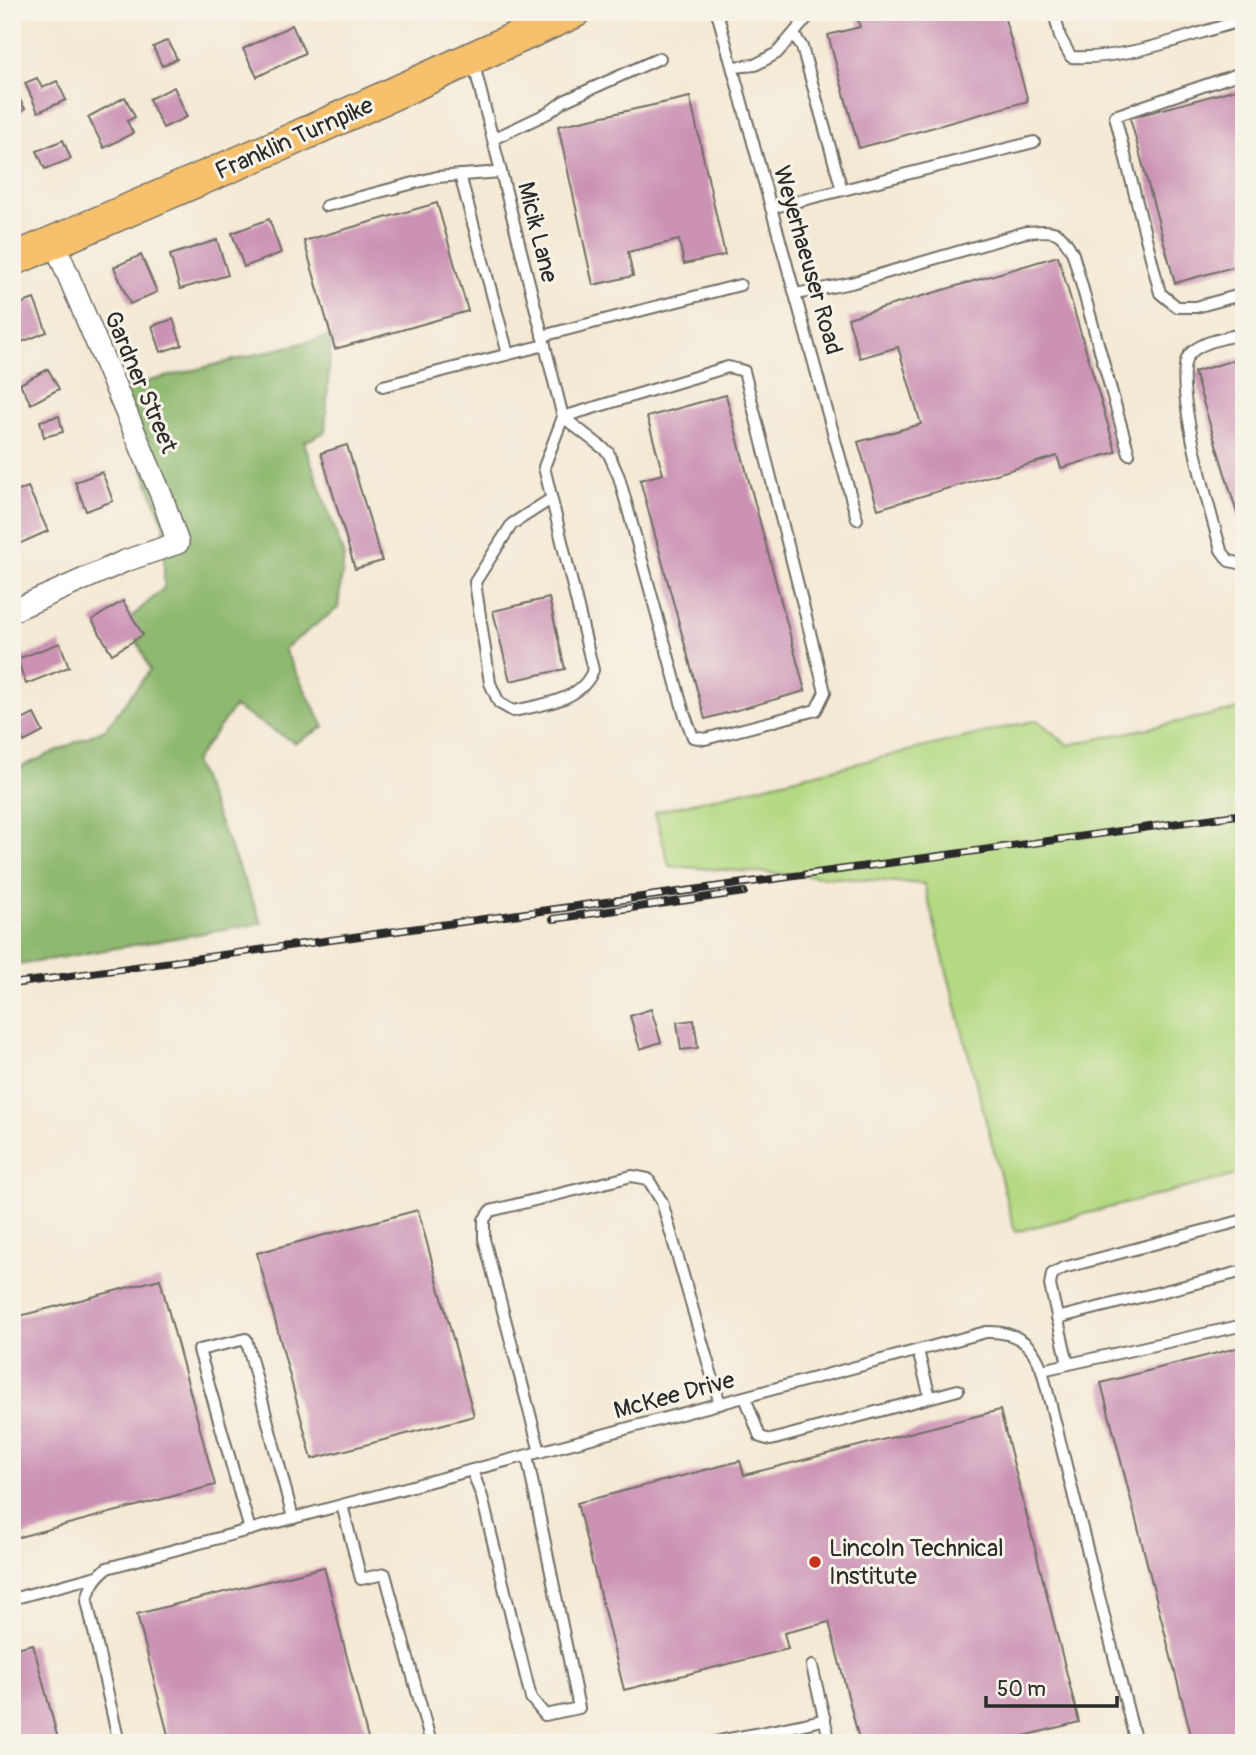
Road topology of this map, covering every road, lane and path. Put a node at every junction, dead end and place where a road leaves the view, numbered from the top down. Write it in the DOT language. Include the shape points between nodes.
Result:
graph roads {
  1 [pos="718,12"];
  2 [pos="812,12"];
  3 [pos="1054,12"];
  4 [pos="568,13"];
  5 [pos="1244,20"];
  6 [pos="794,34"];
  7 [pos="472,58"];
  8 [pos="660,58"];
  9 [pos="733,67"];
  10 [pos="1244,72"];
  11 [pos="493,139"];
  12 [pos="1034,142"];
  13 [pos="501,172"];
  14 [pos="460,176"];
  15 [pos="842,190"];
  16 [pos="326,206"];
  17 [pos="771,208"];
  18 [pos="54,242"];
  19 [pos="12,260"];
  20 [pos="740,285"];
  21 [pos="796,294"];
  22 [pos="1244,294"];
  23 [pos="1244,333"];
  24 [pos="544,341"];
  25 [pos="508,354"];
  26 [pos="383,386"];
  27 [pos="563,417"];
  28 [pos="1129,454"];
  29 [pos="551,499"];
  30 [pos="857,519"];
  31 [pos="1244,564"];
  32 [pos="12,611"];
  33 [pos="1244,1220"];
  34 [pos="1244,1271"];
  35 [pos="1058,1318"];
  36 [pos="1244,1325"];
  37 [pos="918,1351"];
  38 [pos="1068,1364"];
  39 [pos="1042,1370"];
  40 [pos="958,1390"];
  41 [pos="745,1397"];
  42 [pos="930,1397"];
  43 [pos="720,1404"];
  44 [pos="540,1452"];
  45 [pos="527,1456"];
  46 [pos="472,1470"];
  47 [pos="342,1505"];
  48 [pos="293,1518"];
  49 [pos="250,1530"];
  50 [pos="97,1576"];
  51 [pos="12,1599"];
  52 [pos="812,1666"];
  53 [pos="825,1718"];
  54 [pos="786,1728"];
  55 [pos="119,1743"];
  56 [pos="431,1743"];
  57 [pos="711,1743"];
  58 [pos="789,1743"];
  59 [pos="830,1743"];
  60 [pos="1136,1743"];
  1 -- 9 [label="lane, Weyerhaeuser Road"];
  2 -- 6 [label="lane"];
  3 -- 5 [label="lane" via="1071,57 1129,52"];
  4 -- 7 [label="main road, Franklin Turnpike"];
  6 -- 9 [label="lane" via="777,53 755,65"];
  6 -- 15 [label="lane" via="802,47"];
  7 -- 11 [label="lane, Micik Lane"];
  7 -- 18 [label="main road, Franklin Turnpike"];
  8 -- 11 [label="lane"];
  9 -- 17 [label="lane, Weyerhaeuser Road"];
  10 -- 22 [label="lane" via="1115,116 1160,293 1177,307 1196,307"];
  11 -- 13 [label="lane, Micik Lane"];
  12 -- 15 [label="lane"];
  13 -- 14 [label="lane"];
  13 -- 24 [label="lane, Micik Lane"];
  14 -- 16 [label="lane" via="437,177"];
  14 -- 25 [label="lane"];
  15 -- 17 [label="lane"];
  17 -- 21 [label="lane, Weyerhaeuser Road"];
  18 -- 19 [label="main road, Franklin Turnpike"];
  18 -- 32 [label="street, Gardner Street" via="178,543"];
  20 -- 24 [label="lane"];
  21 -- 28 [label="lane" via="851,283 1026,232 1051,231 1065,237"];
  21 -- 30 [label="lane, Weyerhaeuser Road"];
  23 -- 31 [label="lane" via="1195,349 1186,357 1184,372 1185,403 1221,550 1229,561"];
  24 -- 25 [label="lane"];
  24 -- 27 [label="lane, Micik Lane"];
  25 -- 26 [label="lane"];
  27 -- 27 [label="lane" via="729,367 744,371 825,692 816,710 705,739 693,737 619,477 608,452"];
  27 -- 29 [label="lane" via="544,467"];
  29 -- 29 [label="lane" via="593,670 581,688 558,701 513,711 499,703 490,683 475,582 512,524"];
  33 -- 35 [label="lane" via="1063,1268 1052,1274 1050,1285"];
  34 -- 35 [label="lane"];
  35 -- 38 [label="lane"];
  36 -- 38 [label="lane"];
  37 -- 39 [label="lane, McKee Drive" via="1001,1331 1028,1344"];
  37 -- 41 [label="lane, McKee Drive"];
  37 -- 42 [label="lane"];
  38 -- 39 [label="lane"];
  39 -- 60 [label="lane, McKee Drive"];
  40 -- 42 [label="lane"];
  41 -- 42 [label="lane" via="760,1437 771,1440"];
  41 -- 43 [label="lane, McKee Drive"];
  43 -- 44 [label="lane, McKee Drive"];
  43 -- 44 [label="lane" via="662,1202 649,1179 632,1176 490,1211 484,1220 484,1239"];
  44 -- 45 [label="lane, McKee Drive"];
  45 -- 46 [label="lane, McKee Drive"];
  45 -- 46 [label="lane" via="579,1707 545,1715 531,1698"];
  46 -- 47 [label="lane, McKee Drive"];
  47 -- 48 [label="lane, McKee Drive"];
  47 -- 56 [label="lane" via="361,1579 384,1574"];
  48 -- 49 [label="lane, McKee Drive"];
  48 -- 49 [label="lane" via="246,1339 199,1350"];
  49 -- 50 [label="lane, McKee Drive" via="107,1568"];
  50 -- 51 [label="lane, McKee Drive"];
  50 -- 55 [label="lane" via="87,1601"];
  52 -- 53 [label="lane"];
  53 -- 54 [label="lane"];
  53 -- 59 [label="lane"];
  54 -- 57 [label="lane"];
  54 -- 58 [label="lane"];
}
